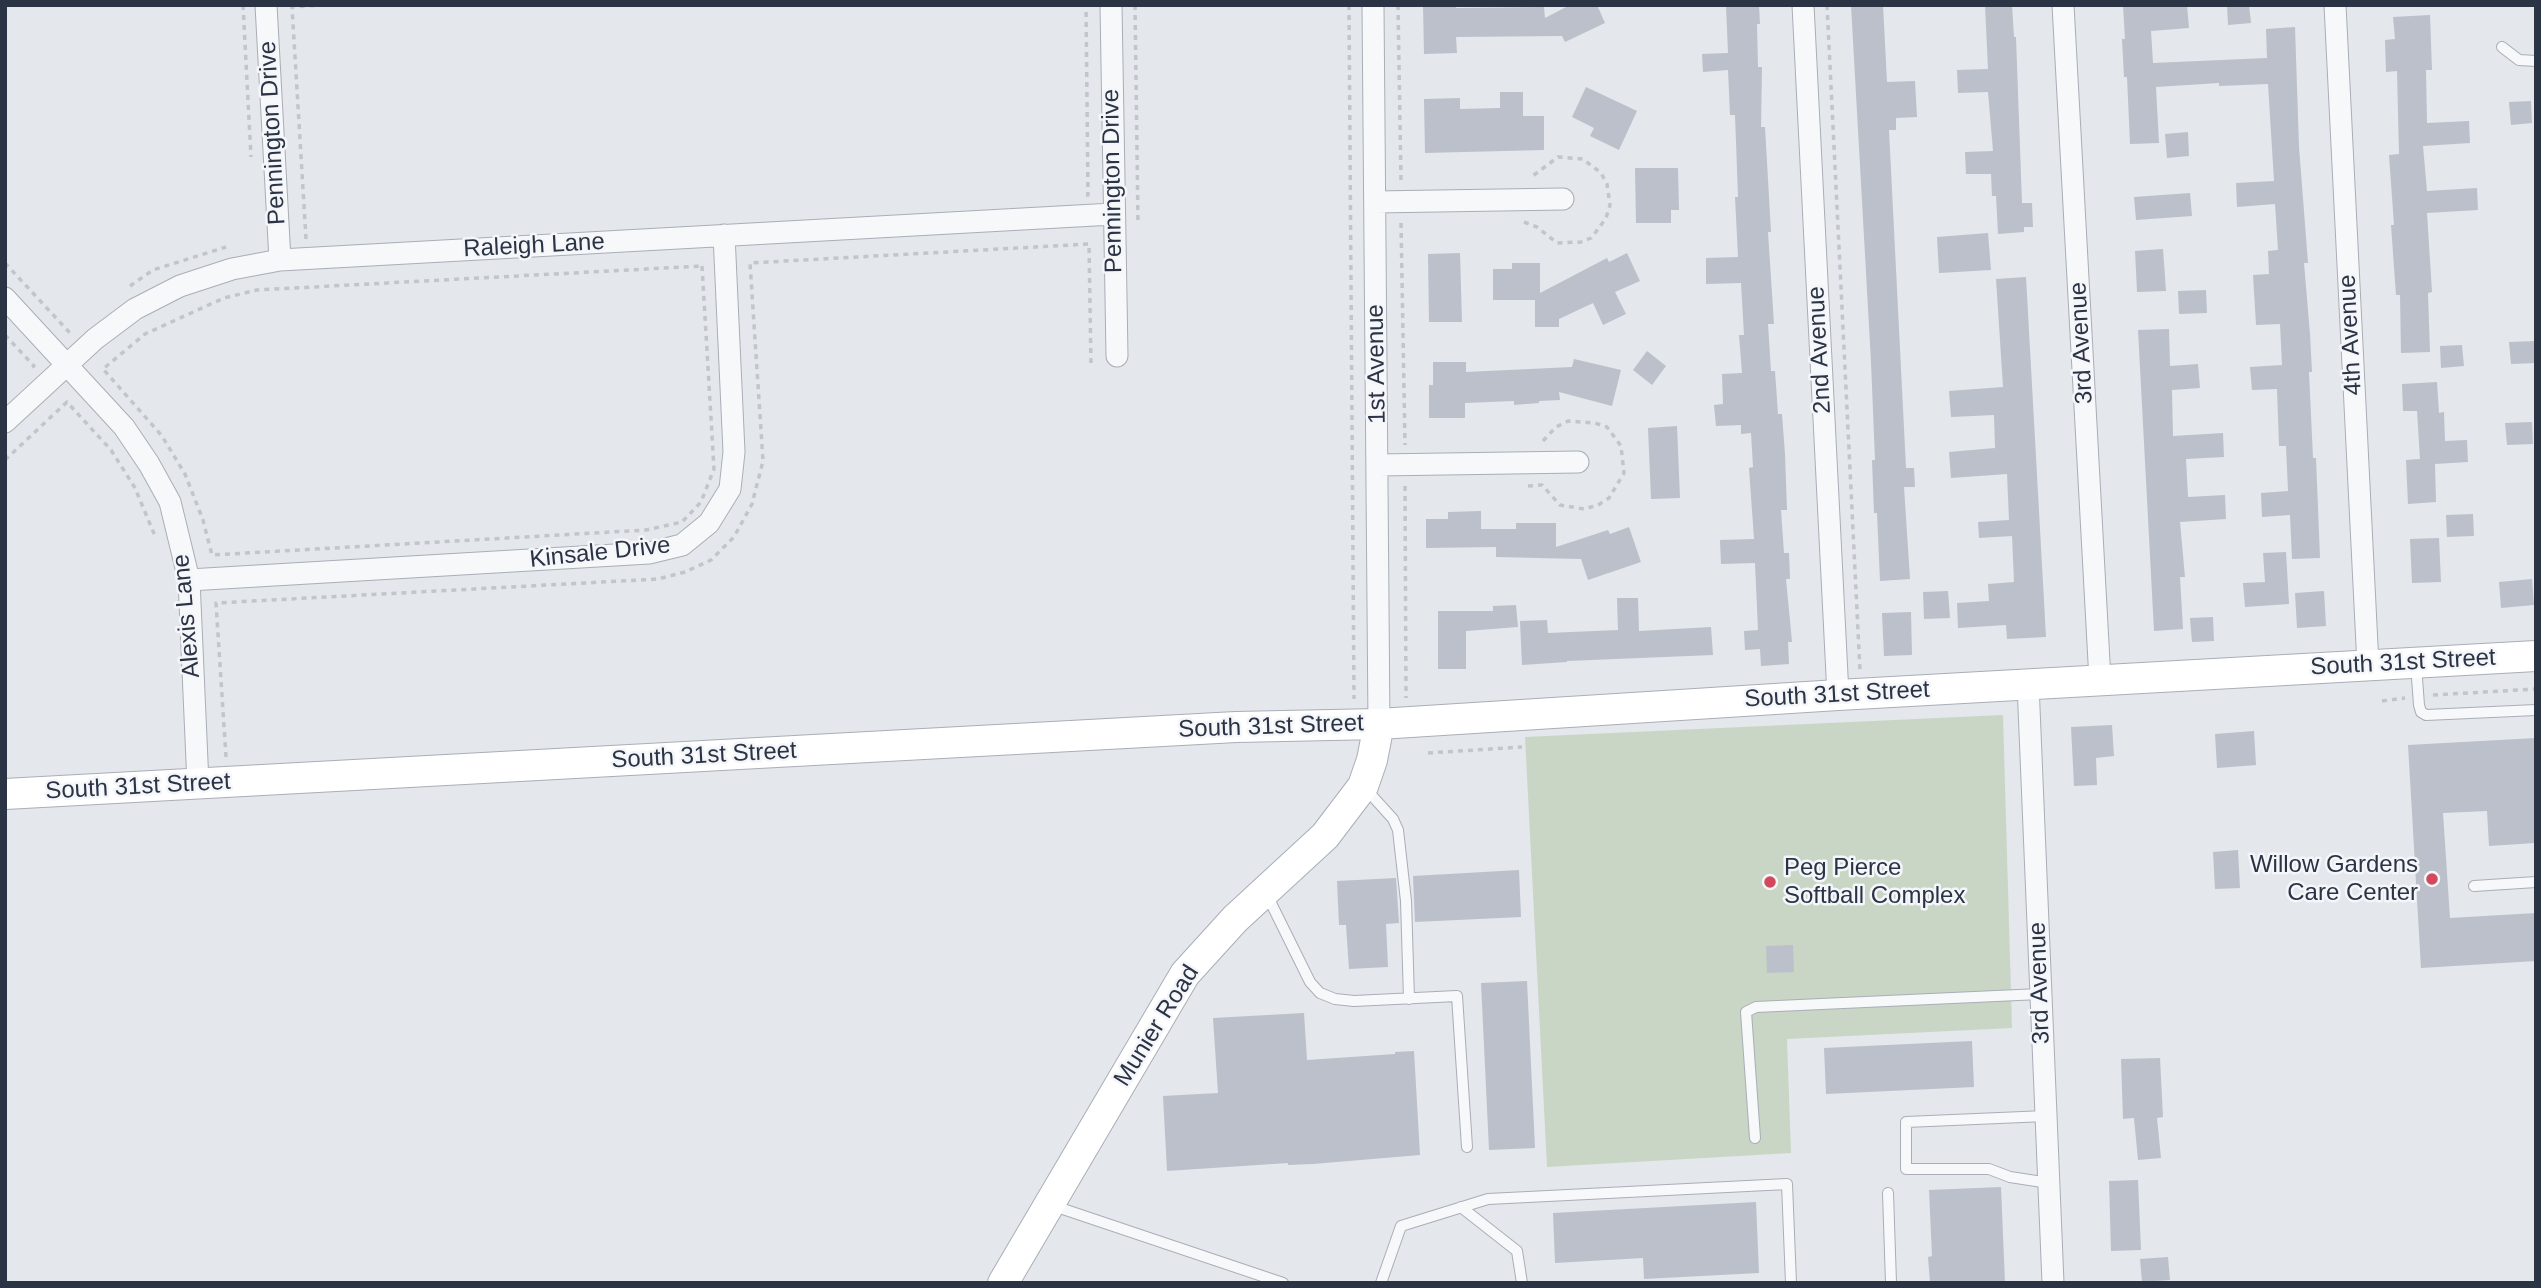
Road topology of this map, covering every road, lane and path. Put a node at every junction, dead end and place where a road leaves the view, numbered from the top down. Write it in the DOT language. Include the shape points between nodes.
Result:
graph roads {
  1 [pos="243,5"];
  2 [pos="266,5"];
  3 [pos="323,5"];
  4 [pos="1086,5"];
  5 [pos="1111,5"];
  6 [pos="1135,5"];
  7 [pos="1349,5"];
  8 [pos="1373,5"];
  9 [pos="1398,5"];
  10 [pos="1803,5"];
  11 [pos="1827,5"];
  12 [pos="2063,5"];
  13 [pos="2335,5"];
  14 [pos="2501,47"];
  15 [pos="2536,61"];
  16 [pos="252,160"];
  17 [pos="1413,181"];
  18 [pos="1522,181"];
  19 [pos="1074,196"];
  20 [pos="1563,199"];
  21 [pos="1375,202"];
  22 [pos="1113,214"];
  23 [pos="1511,222"];
  24 [pos="1401,223"];
  25 [pos="1138,234"];
  26 [pos="724,235"];
  27 [pos="319,238"];
  28 [pos="236,246"];
  29 [pos="280,260"];
  30 [pos="5,263"];
  31 [pos="124,291"];
  32 [pos="5,298"];
  33 [pos="79,325"];
  34 [pos="5,335"];
  35 [pos="1116,356"];
  36 [pos="1091,364"];
  37 [pos="66,365"];
  38 [pos="103,369"];
  39 [pos="24,375"];
  40 [pos="5,422"];
  41 [pos="1539,444"];
  42 [pos="1418,445"];
  43 [pos="5,460"];
  44 [pos="1578,462"];
  45 [pos="1377,465"];
  46 [pos="1418,486"];
  47 [pos="1529,486"];
  48 [pos="156,538"];
  49 [pos="189,580"];
  50 [pos="2536,656"];
  51 [pos="2415,663"];
  52 [pos="2368,665"];
  53 [pos="1860,673"];
  54 [pos="2101,680"];
  55 [pos="2028,684"];
  56 [pos="2536,689"];
  57 [pos="1838,695"];
  58 [pos="2418,696"];
  59 [pos="1406,698"];
  60 [pos="1354,699"];
  61 [pos="2382,701"];
  62 [pos="2536,710"];
  63 [pos="1379,723"];
  64 [pos="1522,747"];
  65 [pos="1428,754"];
  66 [pos="226,762"];
  67 [pos="198,784"];
  68 [pos="1363,786"];
  69 [pos="5,794"];
  70 [pos="2536,882"];
  71 [pos="2474,886"];
  72 [pos="1265,890"];
  73 [pos="2040,994"];
  74 [pos="1409,999"];
  75 [pos="2046,1116"];
  76 [pos="1755,1138"];
  77 [pos="1467,1147"];
  78 [pos="2049,1183"];
  79 [pos="1888,1193"];
  80 [pos="1051,1205"];
  81 [pos="1461,1207"];
  82 [pos="1003,1283"];
  83 [pos="1283,1283"];
  84 [pos="1381,1283"];
  85 [pos="1522,1283"];
  86 [pos="1791,1283"];
  87 [pos="1892,1283"];
  88 [pos="2053,1283"];
  1 -- 16 [label="path"];
  2 -- 29 [label="street, Pennington Drive"];
  3 -- 27 [label="path" via="292,7 305,239"];
  4 -- 19 [label="path" via="1088,195"];
  5 -- 22 [label="street, Pennington Drive"];
  6 -- 25 [label="path"];
  7 -- 60 [label="path"];
  8 -- 21 [label="street, 1st Avenue"];
  9 -- 17 [label="path" via="1400,181"];
  10 -- 57 [label="street, 2nd Avenue"];
  11 -- 53 [label="path"];
  12 -- 54 [label="street, 3rd Avenue"];
  13 -- 52 [label="street, 4th Avenue"];
  14 -- 15 [label="lane" via="2519,60"];
  18 -- 23 [label="path" via="1558,157 1583,159 1601,173 1610,205 1599,229 1581,242 1557,243 1537,227"];
  20 -- 21 [label="street"];
  21 -- 45 [label="street, 1st Avenue"];
  22 -- 26 [label="street, Raleigh Lane"];
  22 -- 35 [label="street, Pennington Drive"];
  24 -- 42 [label="path" via="1404,445"];
  26 -- 29 [label="street, Raleigh Lane"];
  26 -- 49 [label="street, Kinsale Drive" via="734,452 730,489 709,523 682,545 649,553"];
  28 -- 31 [label="path" via="153,270"];
  29 -- 37 [label="street, Raleigh Lane" via="180,286 135,309"];
  30 -- 33 [label="path" via="70,333"];
  32 -- 37 [label="street, Alexis Lane"];
  34 -- 39 [label="path" via="34,366"];
  36 -- 66 [label="path" via="1089,244 750,263 763,461 752,504 734,537 711,560 658,579 216,603"];
  37 -- 40 [label="street, Raleigh Lane"];
  37 -- 49 [label="street, Alexis Lane" via="124,427 149,464 170,502"];
  38 -- 38 [label="path" via="162,436 185,474 212,555 646,530 682,522 701,502 714,469 702,265 257,290 223,298 145,334"];
  41 -- 47 [label="path" via="1567,421 1595,422 1607,427 1621,446 1623,473 1609,498 1584,509 1560,505 1542,485"];
  43 -- 48 [label="path" via="67,402 111,450 135,488"];
  44 -- 45 [label="street"];
  45 -- 63 [label="street, 1st Avenue"];
  46 -- 59 [label="path" via="1404,486"];
  49 -- 67 [label="street, Alexis Lane"];
  50 -- 51 [label="street, South 31st Street"];
  51 -- 52 [label="street, South 31st Street"];
  51 -- 58 [label="lane"];
  52 -- 54 [label="street, South 31st Street"];
  54 -- 55 [label="street, South 31st Street"];
  55 -- 57 [label="street, South 31st Street"];
  55 -- 73 [label="street, 3rd Avenue"];
  56 -- 58 [label="path"];
  57 -- 63 [label="street, South 31st Street"];
  58 -- 61 [label="path"];
  58 -- 62 [label="lane" via="2421,712 2434,717"];
  63 -- 67 [label="street, South 31st Street"];
  63 -- 68 [label="street, Munier Road"];
  64 -- 65 [label="path"];
  67 -- 69 [label="street, South 31st Street"];
  68 -- 72 [label="street, Munier Road" via="1325,836"];
  68 -- 74 [label="lane" via="1398,830"];
  70 -- 71 [label="lane"];
  72 -- 74 [label="lane" via="1310,982 1320,993 1354,1001"];
  72 -- 80 [label="street, Munier Road" via="1185,974"];
  73 -- 75 [label="street, 3rd Avenue"];
  73 -- 76 [label="lane" via="1756,1007 1746,1012"];
  74 -- 77 [label="lane" via="1457,996"];
  75 -- 78 [label="street, 3rd Avenue"];
  75 -- 78 [label="lane" via="1906,1122 1906,1169 1989,1169"];
  78 -- 88 [label="street, 3rd Avenue"];
  79 -- 87 [label="lane"];
  80 -- 82 [label="street, Munier Road"];
  80 -- 83 [label="lane"];
  81 -- 84 [label="lane" via="1401,1226"];
  81 -- 85 [label="lane" via="1517,1251"];
  81 -- 86 [label="lane" via="1488,1199 1787,1184"];
}
